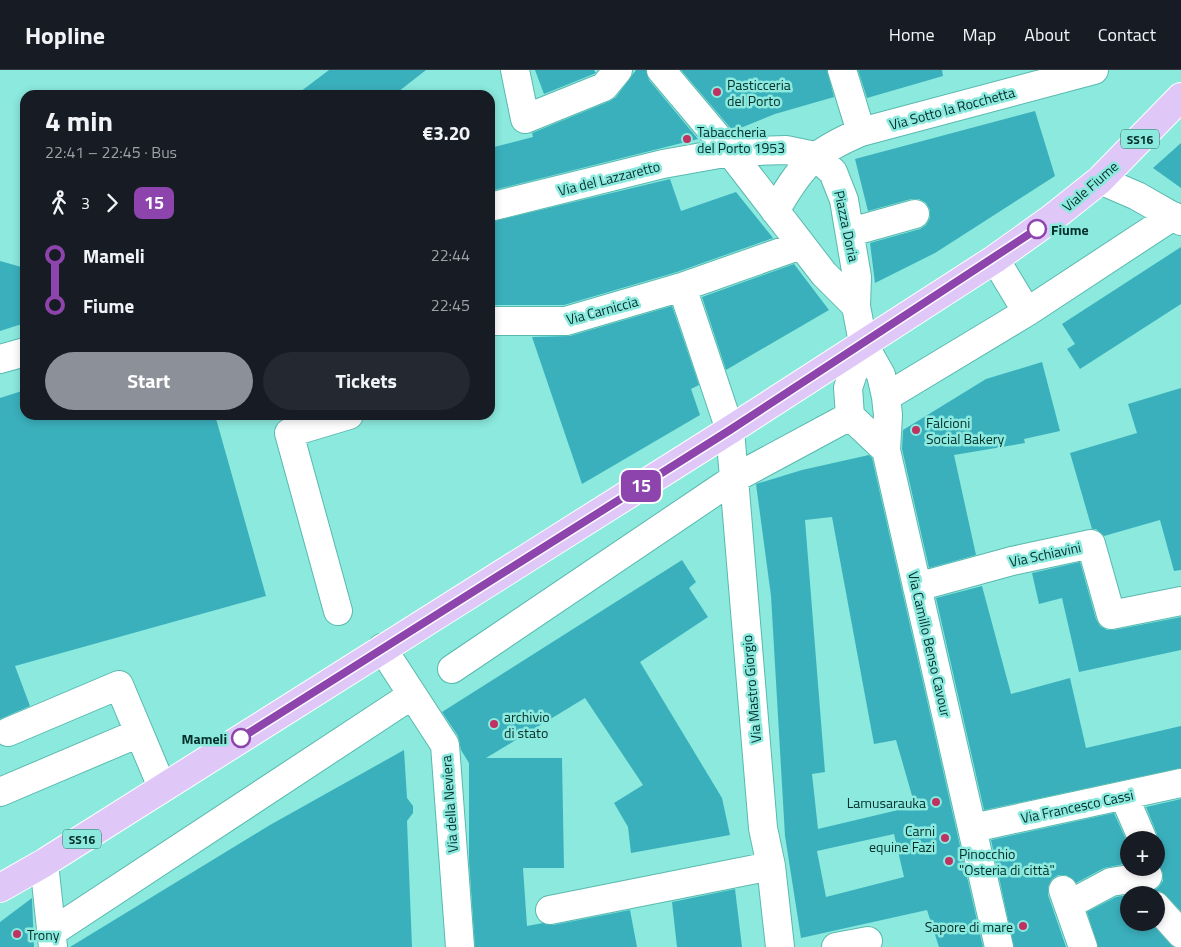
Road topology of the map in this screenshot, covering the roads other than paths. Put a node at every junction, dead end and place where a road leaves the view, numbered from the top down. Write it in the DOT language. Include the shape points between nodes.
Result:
graph roads {
  1 [pos="515,70"];
  2 [pos="618,70"];
  3 [pos="661,70"];
  4 [pos="842,70"];
  5 [pos="1094,70"];
  6 [pos="1181,97"];
  7 [pos="861,132"];
  8 [pos="730,152"];
  9 [pos="815,156"];
  10 [pos="1100,180"];
  11 [pos="495,206"];
  12 [pos="774,211"];
  13 [pos="914,214"];
  14 [pos="1177,219"];
  15 [pos="851,232"];
  16 [pos="801,245"];
  17 [pos="995,258"];
  18 [pos="682,287"];
  19 [pos="856,306"];
  20 [pos="1028,312"];
  21 [pos="495,321"];
  22 [pos="863,343"];
  23 [pos="20,353"];
  24 [pos="0,359"];
  25 [pos="886,397"];
  26 [pos="850,416"];
  27 [pos="333,420"];
  28 [pos="730,430"];
  29 [pos="886,450"];
  30 [pos="735,478"];
  31 [pos="917,587"];
  32 [pos="1181,601"];
  33 [pos="338,611"];
  34 [pos="382,648"];
  35 [pos="452,669"];
  36 [pos="412,695"];
  37 [pos="8,732"];
  38 [pos="139,733"];
  39 [pos="1181,784"];
  40 [pos="162,787"];
  41 [pos="0,792"];
  42 [pos="1124,796"];
  43 [pos="973,828"];
  44 [pos="1139,831"];
  45 [pos="44,863"];
  46 [pos="770,866"];
  47 [pos="1149,879"];
  48 [pos="0,888"];
  49 [pos="550,910"];
  50 [pos="1165,916"];
  51 [pos="1181,934"];
  52 [pos="53,939"];
  53 [pos="868,941"];
  54 [pos="460,947"];
  55 [pos="780,947"];
  56 [pos="836,947"];
  57 [pos="999,947"];
  58 [pos="1083,947"];
  1 -- 2 [label="street" via="525,119 604,87"];
  3 -- 8 [label="street"];
  4 -- 7 [label="street"];
  5 -- 7 [label="street, Via Sotto la Rocchetta"];
  6 -- 10 [label="main road, Viale Fiume / SS16"];
  7 -- 9 [label="street, Via Sotto la Rocchetta" via="834,143"];
  8 -- 9 [label="street" via="786,150"];
  8 -- 11 [label="street, Via del Lazzaretto" via="663,164"];
  8 -- 12 [label="street"];
  9 -- 12 [label="street" via="794,177"];
  9 -- 15 [label="street, Piazza Doria" via="833,172"];
  10 -- 14 [label="street"];
  10 -- 17 [label="main road, Viale Fiume / SS16"];
  12 -- 16 [label="street"];
  13 -- 15 [label="street"];
  14 -- 20 [label="street"];
  15 -- 19 [label="street, Piazza Doria" via="857,277"];
  16 -- 18 [label="street, Via Carniccia"];
  16 -- 19 [label="street"];
  17 -- 20 [label="street"];
  17 -- 22 [label="main road, Viale Fiume / SS16"];
  18 -- 21 [label="street, Via Carniccia" via="566,321"];
  18 -- 28 [label="street"];
  19 -- 22 [label="street, Piazza Doria"];
  20 -- 25 [label="street"];
  22 -- 25 [label="street, Via Camillo Benso Cavour" via="881,375"];
  22 -- 26 [label="street" via="848,388"];
  22 -- 28 [label="main road, SS16"];
  23 -- 24 [label="street"];
  25 -- 29 [label="street, Via Camillo Benso Cavour"];
  26 -- 29 [label="street"];
  26 -- 30 [label="street"];
  27 -- 33 [label="street" via="290,433"];
  28 -- 30 [label="street, Via Mastro Giorgio"];
  28 -- 34 [label="main road, SS16"];
  29 -- 31 [label="street, Via Camillo Benso Cavour"];
  30 -- 35 [label="street"];
  30 -- 46 [label="street, Via Mastro Giorgio" via="763,828"];
  31 -- 32 [label="street, Via Schiavini" via="1091,544 1111,615"];
  31 -- 43 [label="street, Via Camillo Benso Cavour"];
  34 -- 36 [label="street, Via della Neviera"];
  34 -- 40 [label="main road, SS16"];
  36 -- 52 [label="street"];
  36 -- 54 [label="street, Via della Neviera" via="445,745"];
  37 -- 38 [label="street" via="119,685"];
  38 -- 40 [label="street"];
  38 -- 41 [label="street"];
  39 -- 42 [label="street, Via Francesco Cassi"];
  40 -- 45 [label="main road, SS16"];
  42 -- 43 [label="street, Via Francesco Cassi"];
  42 -- 44 [label="street"];
  43 -- 57 [label="street, Via Camillo Benso Cavour"];
  45 -- 48 [label="main road, SS16"];
  45 -- 52 [label="street"];
  46 -- 49 [label="street"];
  46 -- 55 [label="street, Via Mastro Giorgio"];
  47 -- 58 [label="street" via="1110,882 1065,896"];
  50 -- 51 [label="street"];
  53 -- 56 [label="street"];
}
